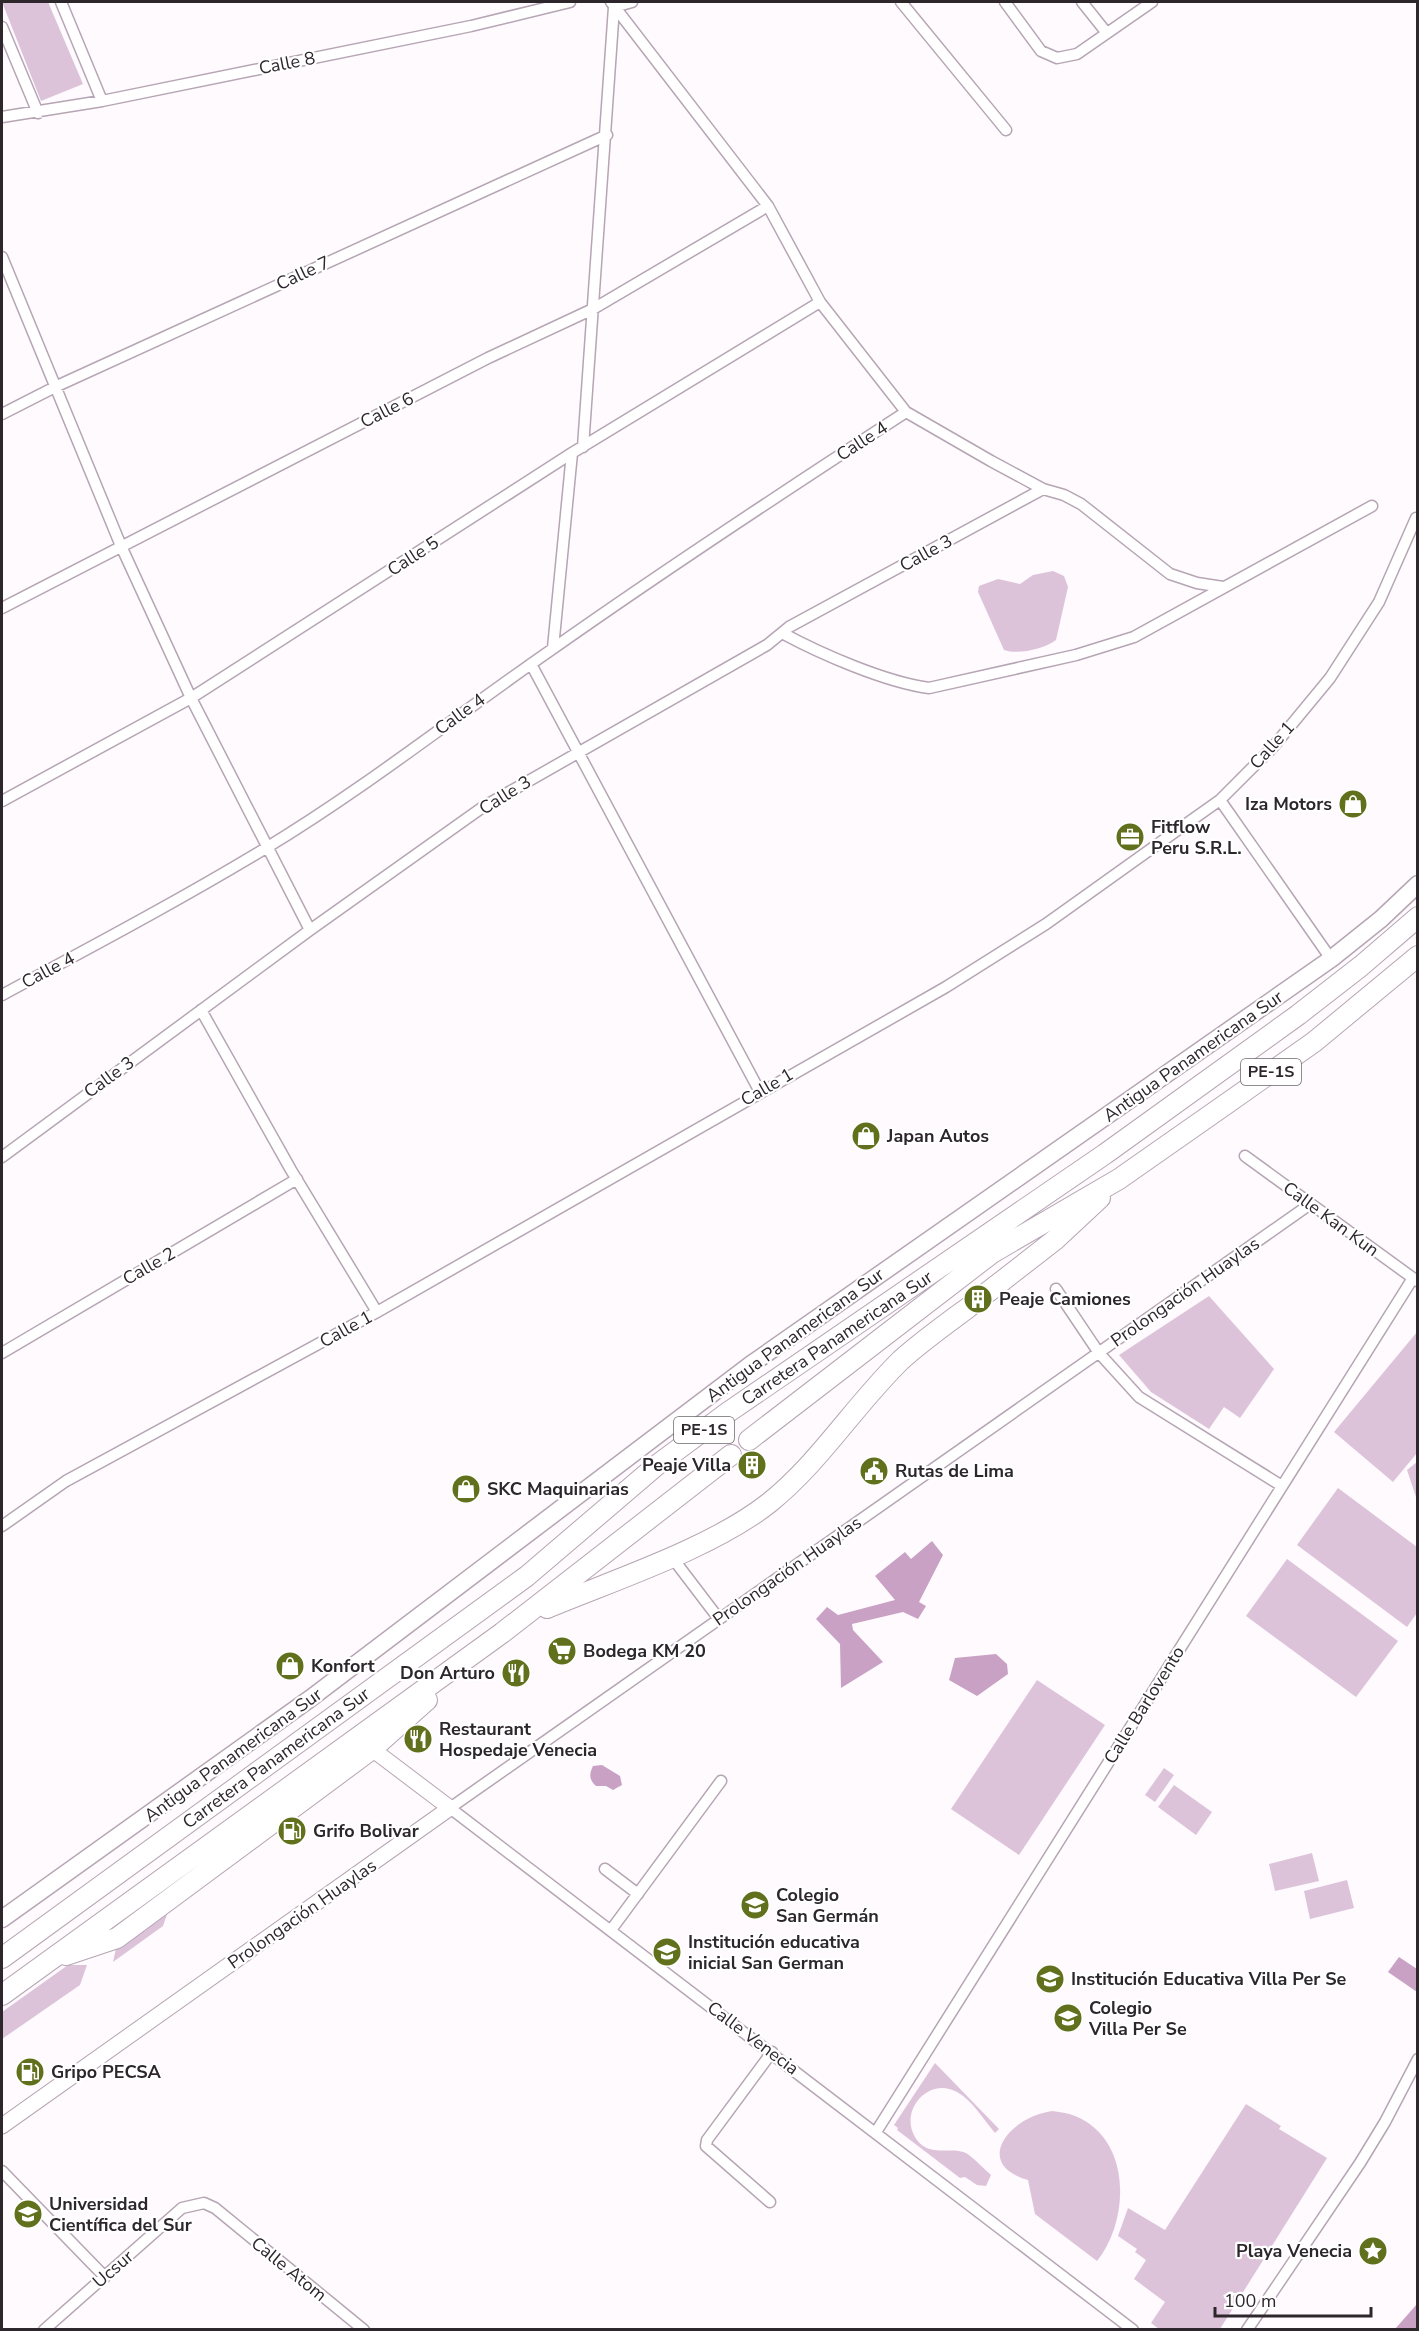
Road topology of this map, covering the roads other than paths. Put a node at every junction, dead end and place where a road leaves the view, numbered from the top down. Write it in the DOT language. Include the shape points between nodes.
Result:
graph roads {
  1 [pos="61,2"];
  2 [pos="570,2"];
  3 [pos="632,2"];
  4 [pos="901,2"];
  5 [pos="1005,2"];
  6 [pos="1082,2"];
  7 [pos="1148,2"];
  8 [pos="613,4"];
  9 [pos="2,27"];
  10 [pos="1106,33"];
  11 [pos="102,100"];
  12 [pos="38,113"];
  13 [pos="2,117"];
  14 [pos="1006,130"];
  15 [pos="607,135"];
  16 [pos="768,206"];
  17 [pos="2,257"];
  18 [pos="820,302"];
  19 [pos="593,309"];
  20 [pos="57,386"];
  21 [pos="906,412"];
  22 [pos="2,414"];
  23 [pos="583,447"];
  24 [pos="572,453"];
  25 [pos="1043,489"];
  26 [pos="1372,506"];
  27 [pos="1416,518"];
  28 [pos="121,546"];
  29 [pos="1222,587"];
  30 [pos="2,608"];
  31 [pos="782,633"];
  32 [pos="554,648"];
  33 [pos="531,664"];
  34 [pos="191,698"];
  35 [pos="578,751"];
  36 [pos="1220,800"];
  37 [pos="2,801"];
  38 [pos="267,847"];
  39 [pos="1418,884"];
  40 [pos="1418,917"];
  41 [pos="310,930"];
  42 [pos="1418,956"];
  43 [pos="1331,958"];
  44 [pos="2,995"];
  45 [pos="201,1010"];
  46 [pos="760,1092"];
  47 [pos="1245,1156"];
  48 [pos="2,1157"];
  49 [pos="297,1179"];
  50 [pos="1119,1179"];
  51 [pos="1309,1205"];
  52 [pos="1415,1279"];
  53 [pos="1056,1289"];
  54 [pos="988,1292"];
  55 [pos="969,1306"];
  56 [pos="377,1312"];
  57 [pos="2,1353"];
  58 [pos="1100,1353"];
  59 [pos="749,1440"];
  60 [pos="731,1455"];
  61 [pos="1282,1486"];
  62 [pos="2,1526"];
  63 [pos="671,1556"];
  64 [pos="522,1618"];
  65 [pos="719,1619"];
  66 [pos="502,1633"];
  67 [pos="372,1749"];
  68 [pos="721,1781"];
  69 [pos="450,1808"];
  70 [pos="605,1869"];
  71 [pos="638,1894"];
  72 [pos="2,1919"];
  73 [pos="611,1930"];
  74 [pos="2,1958"];
  75 [pos="47,1962"];
  76 [pos="2,1995"];
  77 [pos="772,2052"];
  78 [pos="1418,2060"];
  79 [pos="2,2126"];
  80 [pos="876,2132"];
  81 [pos="2,2171"];
  82 [pos="770,2202"];
  83 [pos="215,2208"];
  84 [pos="105,2277"];
  85 [pos="44,2330"];
  86 [pos="364,2330"];
  87 [pos="1133,2330"];
  88 [pos="1247,2330"];
  1 -- 11 [label="street"];
  2 -- 11 [label="street, Calle 8" via="471,26"];
  3 -- 8 [label="street"];
  4 -- 14 [label="street"];
  5 -- 10 [label="street" via="1041,51 1057,58 1077,54"];
  6 -- 10 [label="street"];
  7 -- 10 [label="street"];
  8 -- 15 [label="street"];
  8 -- 16 [label="street"];
  9 -- 12 [label="street"];
  11 -- 12 [label="street, Calle 8"];
  12 -- 13 [label="street, Calle 8"];
  15 -- 19 [label="street"];
  15 -- 20 [label="street, Calle 7"];
  16 -- 18 [label="street"];
  16 -- 19 [label="street, Calle 6"];
  17 -- 20 [label="street"];
  18 -- 21 [label="street"];
  18 -- 23 [label="street, Calle 5"];
  19 -- 23 [label="street"];
  19 -- 28 [label="street, Calle 6" via="488,358"];
  20 -- 22 [label="street, Calle 7"];
  20 -- 28 [label="street"];
  21 -- 25 [label="street"];
  21 -- 32 [label="street, Calle 4"];
  23 -- 24 [label="street, Calle 5"];
  24 -- 32 [label="street"];
  24 -- 34 [label="street, Calle 5"];
  25 -- 29 [label="street" via="1081,504 1170,574 1197,584"];
  25 -- 31 [label="street, Calle 3"];
  26 -- 29 [label="street"];
  27 -- 36 [label="street, Calle 1" via="1379,602 1330,678 1273,747"];
  28 -- 30 [label="street, Calle 6"];
  28 -- 34 [label="street"];
  29 -- 31 [label="street" via="1134,637 1076,655 928,688 877,673"];
  31 -- 35 [label="street, Calle 3" via="768,645"];
  32 -- 33 [label="street, Calle 4"];
  33 -- 35 [label="street"];
  33 -- 38 [label="street, Calle 4"];
  34 -- 37 [label="street, Calle 5"];
  34 -- 38 [label="street"];
  35 -- 41 [label="street, Calle 3" via="483,807"];
  35 -- 46 [label="street"];
  36 -- 43 [label="street"];
  36 -- 46 [label="street, Calle 1" via="1046,924 946,987"];
  38 -- 41 [label="street"];
  38 -- 44 [label="street, Calle 4"];
  39 -- 43 [label="main road, Antigua Panamericana Sur" via="1381,920"];
  40 -- 74 [label="highway, Carretera Panamericana Sur / PE-1S" via="1298,1015 1105,1154 657,1465 527,1576"];
  41 -- 45 [label="street, Calle 3"];
  42 -- 50 [label="highway, Carretera Panamericana Sur / PE-1S" via="1314,1042"];
  43 -- 72 [label="main road, Antigua Panamericana Sur" via="750,1365 311,1698"];
  45 -- 48 [label="street, Calle 3"];
  45 -- 49 [label="street"];
  46 -- 56 [label="street, Calle 1"];
  47 -- 51 [label="street, Calle Kan Kun"];
  49 -- 56 [label="street"];
  49 -- 57 [label="street, Calle 2"];
  50 -- 54 [label="highway, Carretera Panamericana Sur / PE-1S" via="1064,1233"];
  50 -- 59 [label="highway, Carretera Panamericana Sur / PE-1S" via="992,1253"];
  51 -- 52 [label="street, Calle Kan Kun"];
  51 -- 58 [label="street, Prolongación Huaylas"];
  52 -- 61 [label="street, Calle Barlovento"];
  53 -- 58 [label="street"];
  55 -- 63 [label="highway, Carretera Panamericana Sur / PE-1S" via="902,1360 809,1468 767,1504 737,1525"];
  56 -- 62 [label="street, Calle 1" via="66,1481"];
  58 -- 61 [label="street" via="1147,1403"];
  58 -- 65 [label="street, Prolongación Huaylas"];
  60 -- 64 [label="highway, Carretera Panamericana Sur / PE-1S"];
  61 -- 80 [label="street, Calle Barlovento"];
  63 -- 64 [label="highway, Carretera Panamericana Sur / PE-1S"];
  63 -- 65 [label="street"];
  64 -- 66 [label="highway, Carretera Panamericana Sur / PE-1S"];
  65 -- 69 [label="street, Prolongación Huaylas"];
  66 -- 67 [label="highway"];
  66 -- 75 [label="highway, Carretera Panamericana Sur / PE-1S"];
  67 -- 69 [label="street, Calle Venecia"];
  67 -- 75 [label="highway" via="117,1938"];
  68 -- 71 [label="street"];
  69 -- 73 [label="street, Calle Venecia"];
  69 -- 79 [label="street, Prolongación Huaylas"];
  70 -- 71 [label="street"];
  71 -- 73 [label="street"];
  73 -- 77 [label="street, Calle Venecia"];
  75 -- 76 [label="highway, Carretera Panamericana Sur / PE-1S"];
  77 -- 80 [label="street, Calle Venecia"];
  77 -- 82 [label="street" via="706,2146"];
  78 -- 88 [label="street" via="1360,2163"];
  80 -- 87 [label="street, Calle Venecia"];
  81 -- 84 [label="street"];
  83 -- 84 [label="street, Ucsur" via="204,2203 182,2208"];
  83 -- 86 [label="street, Calle Atom"];
  84 -- 85 [label="street, Ucsur"];
}
